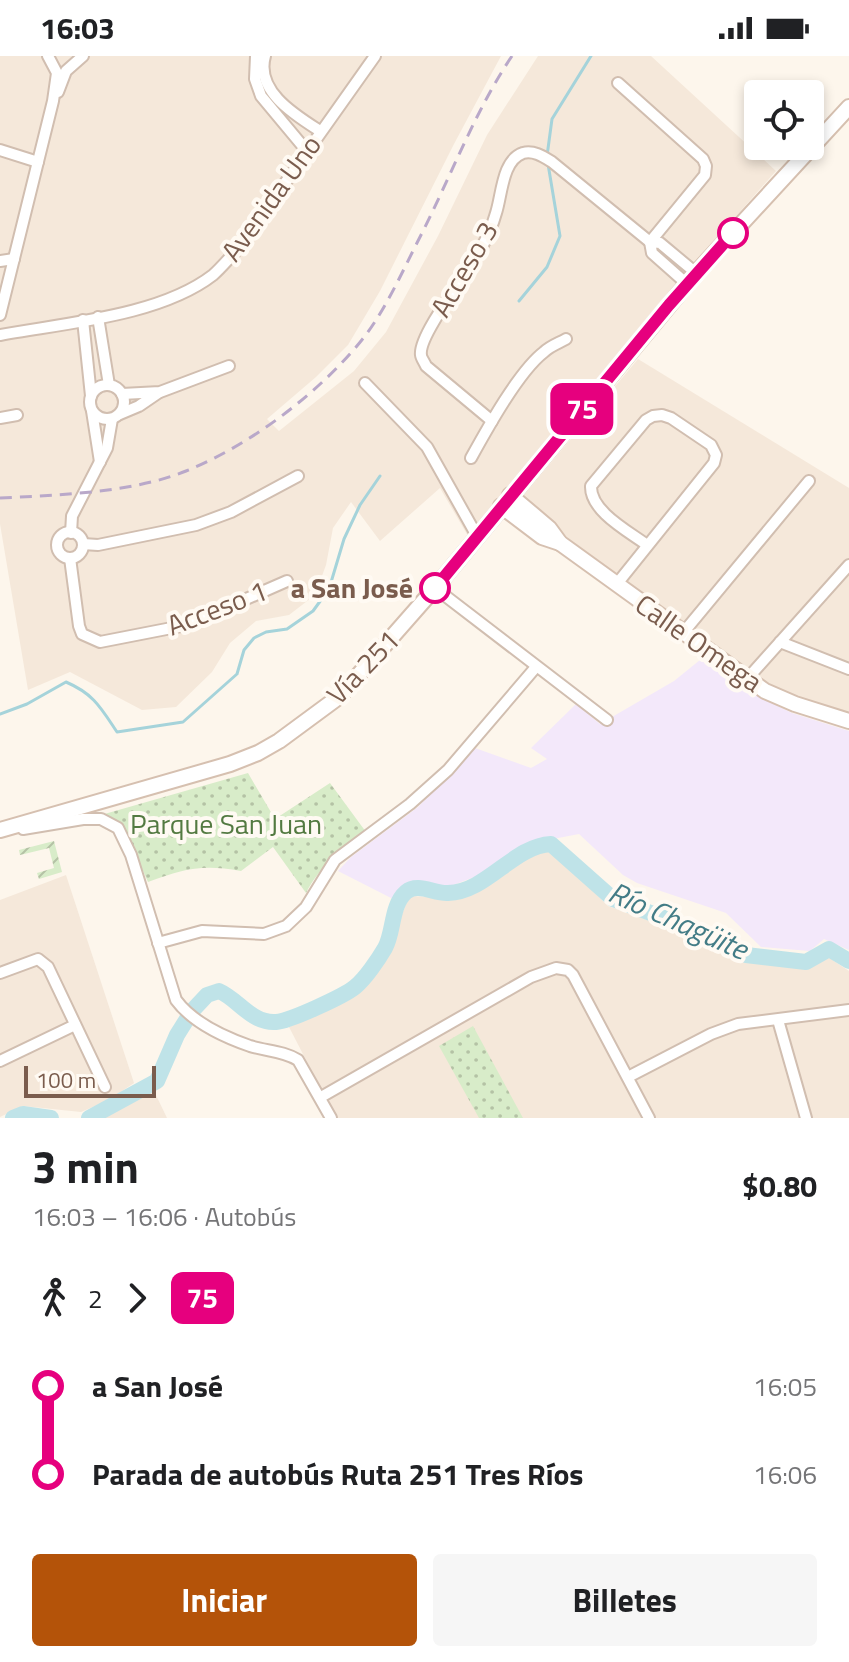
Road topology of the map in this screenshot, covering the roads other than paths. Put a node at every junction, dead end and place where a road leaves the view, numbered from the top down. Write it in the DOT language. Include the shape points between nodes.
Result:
graph roads {
  1 [pos="48,56"];
  2 [pos="83,56"];
  3 [pos="256,56"];
  4 [pos="265,56"];
  5 [pos="375,56"];
  6 [pos="618,83"];
  7 [pos="53,101"];
  8 [pos="273,103"];
  9 [pos="849,107"];
  10 [pos="320,131"];
  11 [pos="0,150"];
  12 [pos="306,150"];
  13 [pos="38,162"];
  14 [pos="650,242"];
  15 [pos="14,259"];
  16 [pos="0,261"];
  17 [pos="692,278"];
  18 [pos="0,315"];
  19 [pos="98,317"];
  20 [pos="83,320"];
  21 [pos="0,335"];
  22 [pos="566,339"];
  23 [pos="229,366"];
  24 [pos="365,383"];
  25 [pos="109,385"];
  26 [pos="160,392"];
  27 [pos="122,394"];
  28 [pos="91,396"];
  29 [pos="92,411"];
  30 [pos="17,415"];
  31 [pos="115,417"];
  32 [pos="0,418"];
  33 [pos="492,421"];
  34 [pos="471,458"];
  35 [pos="101,464"];
  36 [pos="298,476"];
  37 [pos="809,481"];
  38 [pos="505,501"];
  39 [pos="71,533"];
  40 [pos="477,536"];
  41 [pos="83,544"];
  42 [pos="647,545"];
  43 [pos="70,558"];
  44 [pos="849,565"];
  45 [pos="287,581"];
  46 [pos="616,585"];
  47 [pos="435,588"];
  48 [pos="683,633"];
  49 [pos="780,642"];
  50 [pos="536,667"];
  51 [pos="849,669"];
  52 [pos="747,679"];
  53 [pos="607,720"];
  54 [pos="849,721"];
  55 [pos="0,832"];
  56 [pos="158,943"];
  57 [pos="0,973"];
  58 [pos="849,1010"];
  59 [pos="778,1020"];
  60 [pos="75,1025"];
  61 [pos="0,1061"];
  62 [pos="628,1077"];
  63 [pos="105,1087"];
  64 [pos="321,1097"];
  65 [pos="331,1118"];
  66 [pos="649,1118"];
  67 [pos="806,1118"];
  1 -- 7 [label="street" via="57,73"];
  2 -- 7 [label="street" via="66,71"];
  3 -- 8 [label="street" via="261,96"];
  4 -- 8 [label="street"];
  5 -- 10 [label="street, Avenida Uno"];
  6 -- 14 [label="street" via="706,166 705,175"];
  7 -- 13 [label="street"];
  8 -- 10 [label="street"];
  8 -- 12 [label="street"];
  9 -- 17 [label="main road, Vía 251"];
  10 -- 12 [label="street, Avenida Uno"];
  11 -- 13 [label="street"];
  12 -- 19 [label="street, Avenida Uno" via="239,248 214,274 150,307"];
  13 -- 15 [label="street"];
  14 -- 17 [label="street" via="652,253"];
  14 -- 33 [label="street, Acceso 3" via="552,162 528,152 512,161 480,250 428,329 421,356"];
  15 -- 16 [label="street"];
  15 -- 18 [label="street"];
  17 -- 38 [label="main road, Vía 251"];
  19 -- 20 [label="street, Avenida Uno"];
  19 -- 25 [label="street"];
  20 -- 21 [label="street, Avenida Uno"];
  20 -- 28 [label="street"];
  22 -- 33 [label="street" via="533,362"];
  23 -- 26 [label="street"];
  24 -- 40 [label="street" via="427,447"];
  25 -- 27 [label="street"];
  25 -- 28 [label="street"];
  26 -- 27 [label="street"];
  26 -- 31 [label="street"];
  27 -- 31 [label="street" via="123,409"];
  28 -- 29 [label="street"];
  29 -- 31 [label="street" via="97,417"];
  29 -- 35 [label="street"];
  30 -- 32 [label="street"];
  31 -- 35 [label="street"];
  33 -- 34 [label="street"];
  35 -- 39 [label="street" via="72,516"];
  36 -- 41 [label="street" via="196,525"];
  37 -- 48 [label="street"];
  38 -- 40 [label="main road, Vía 251"];
  38 -- 46 [label="main road, Calle Omega" via="549,528 560,543"];
  39 -- 41 [label="street"];
  39 -- 43 [label="street" via="58,542 60,553"];
  40 -- 47 [label="main road, Vía 251"];
  41 -- 43 [label="street" via="80,554"];
  42 -- 42 [label="street" via="716,455 711,445 662,415 646,420 595,479 591,494 614,521"];
  42 -- 46 [label="street"];
  43 -- 45 [label="street, Acceso 1" via="79,626 82,634 100,642 187,625"];
  44 -- 49 [label="street"];
  46 -- 48 [label="main road, Calle Omega"];
  47 -- 50 [label="street"];
  47 -- 55 [label="main road, Vía 251" via="340,696 258,753"];
  48 -- 52 [label="main road, Calle Omega"];
  49 -- 51 [label="street"];
  49 -- 52 [label="street"];
  50 -- 53 [label="street"];
  50 -- 56 [label="street" via="448,770 335,860 306,907 286,926 264,934 214,929"];
  52 -- 54 [label="main road, Calle Omega" via="778,698"];
  55 -- 56 [label="street" via="83,819 101,819 118,828"];
  56 -- 64 [label="street" via="171,990 192,1018 249,1045 298,1060"];
  57 -- 60 [label="street" via="21,963 44,962"];
  58 -- 59 [label="street"];
  59 -- 62 [label="street" via="738,1024 711,1034"];
  59 -- 67 [label="street"];
  60 -- 61 [label="street"];
  60 -- 63 [label="street"];
  62 -- 64 [label="street" via="568,970 556,968 531,977"];
  62 -- 66 [label="street"];
  64 -- 65 [label="street"];
}
